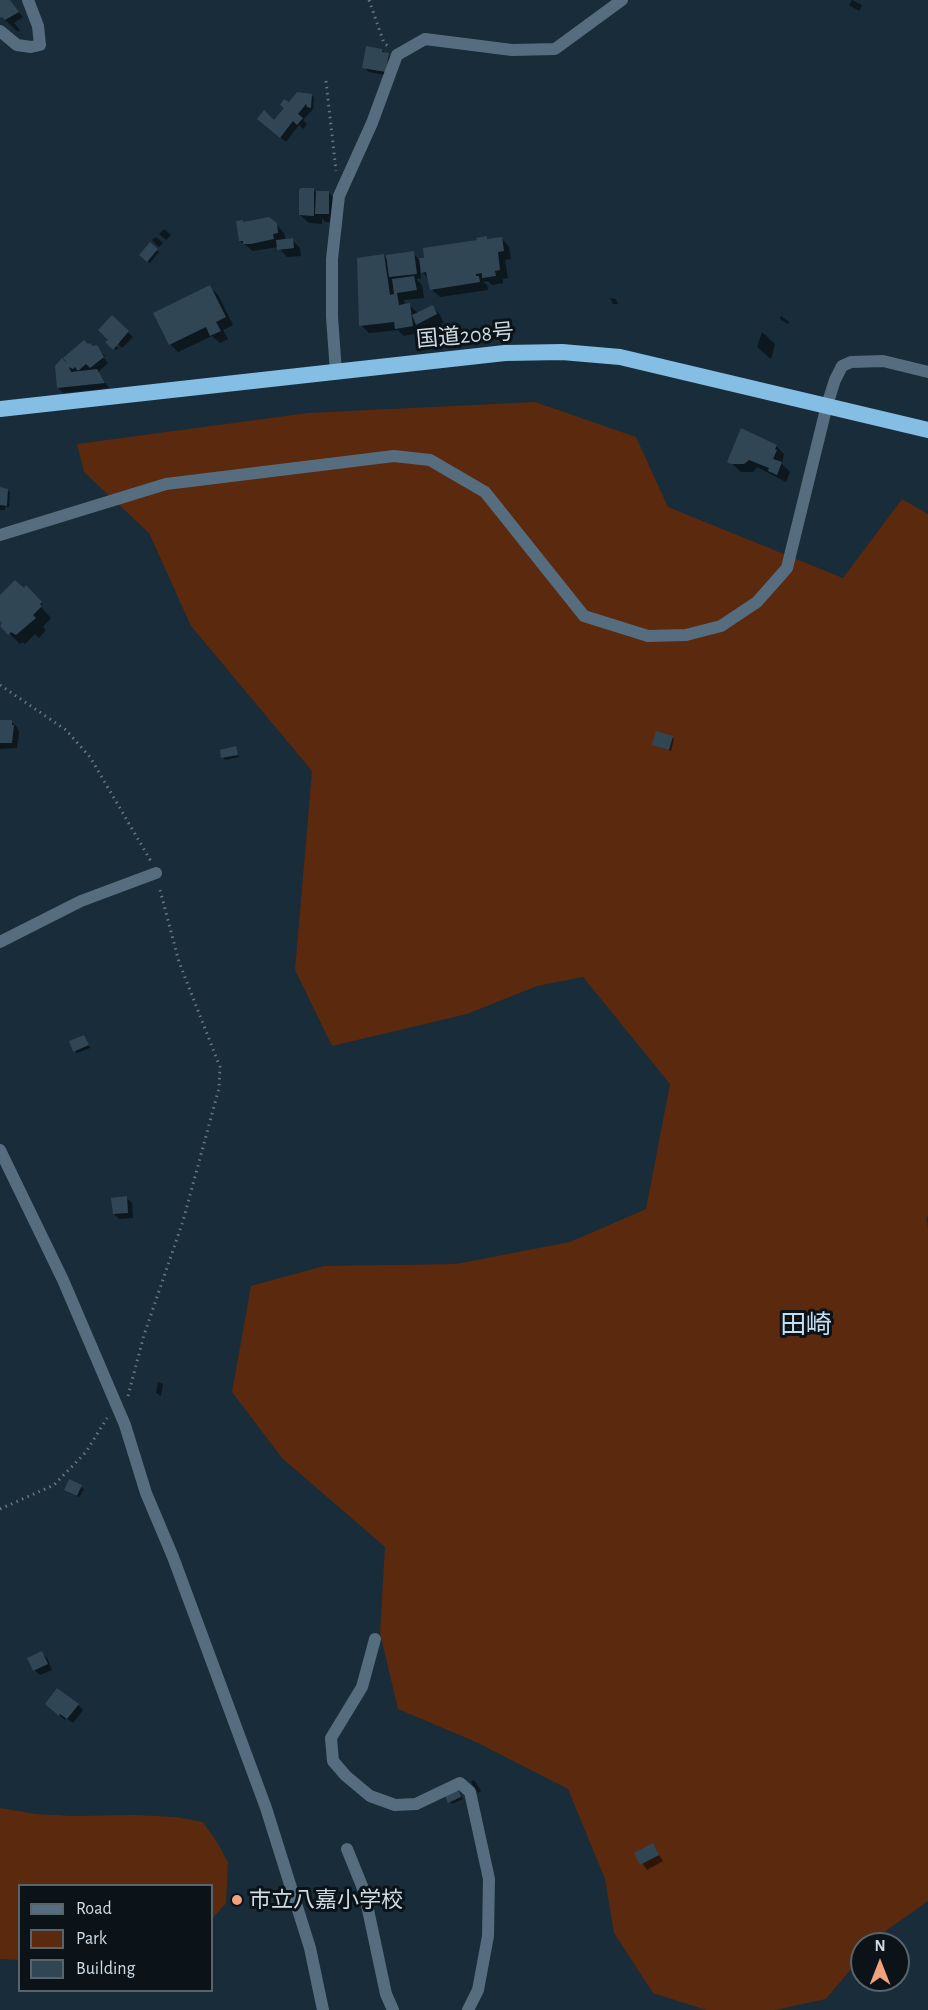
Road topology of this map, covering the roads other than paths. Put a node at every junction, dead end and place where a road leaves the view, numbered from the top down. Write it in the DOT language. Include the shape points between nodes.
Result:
graph roads {
  1 [pos="28,0"];
  2 [pos="622,0"];
  3 [pos="0,31"];
  4 [pos="336,372"];
  5 [pos="928,372"];
  6 [pos="827,405"];
  7 [pos="0,410"];
  8 [pos="928,430"];
  9 [pos="0,535"];
  10 [pos="156,873"];
  11 [pos="0,942"];
  12 [pos="0,1150"];
  13 [pos="375,1639"];
  14 [pos="347,1849"];
  15 [pos="323,2010"];
  16 [pos="393,2010"];
  17 [pos="468,2010"];
  1 -- 3 [label="street" via="40,45 17,45"];
  2 -- 4 [label="street" via="555,49 513,50 425,39 398,55 339,196 332,259"];
  4 -- 6 [label="highway, 国道208号" via="505,353 562,351 621,357"];
  4 -- 7 [label="highway, 国道208号"];
  5 -- 6 [label="street" via="883,361 851,362 842,366"];
  6 -- 8 [label="highway, 国道208号"];
  6 -- 9 [label="street" via="786,568 757,602 722,626 686,635 648,636 584,616 485,492 430,460 394,456 166,484"];
  10 -- 11 [label="street" via="81,901"];
  12 -- 15 [label="street" via="63,1280 125,1425 146,1494 266,1808 310,1948"];
  13 -- 17 [label="street" via="362,1687 331,1738 333,1761 370,1796 395,1805 416,1804 460,1783 470,1792 489,1879 488,1936 478,1990"];
  14 -- 16 [label="street" via="364,1891 386,1994"];
}
